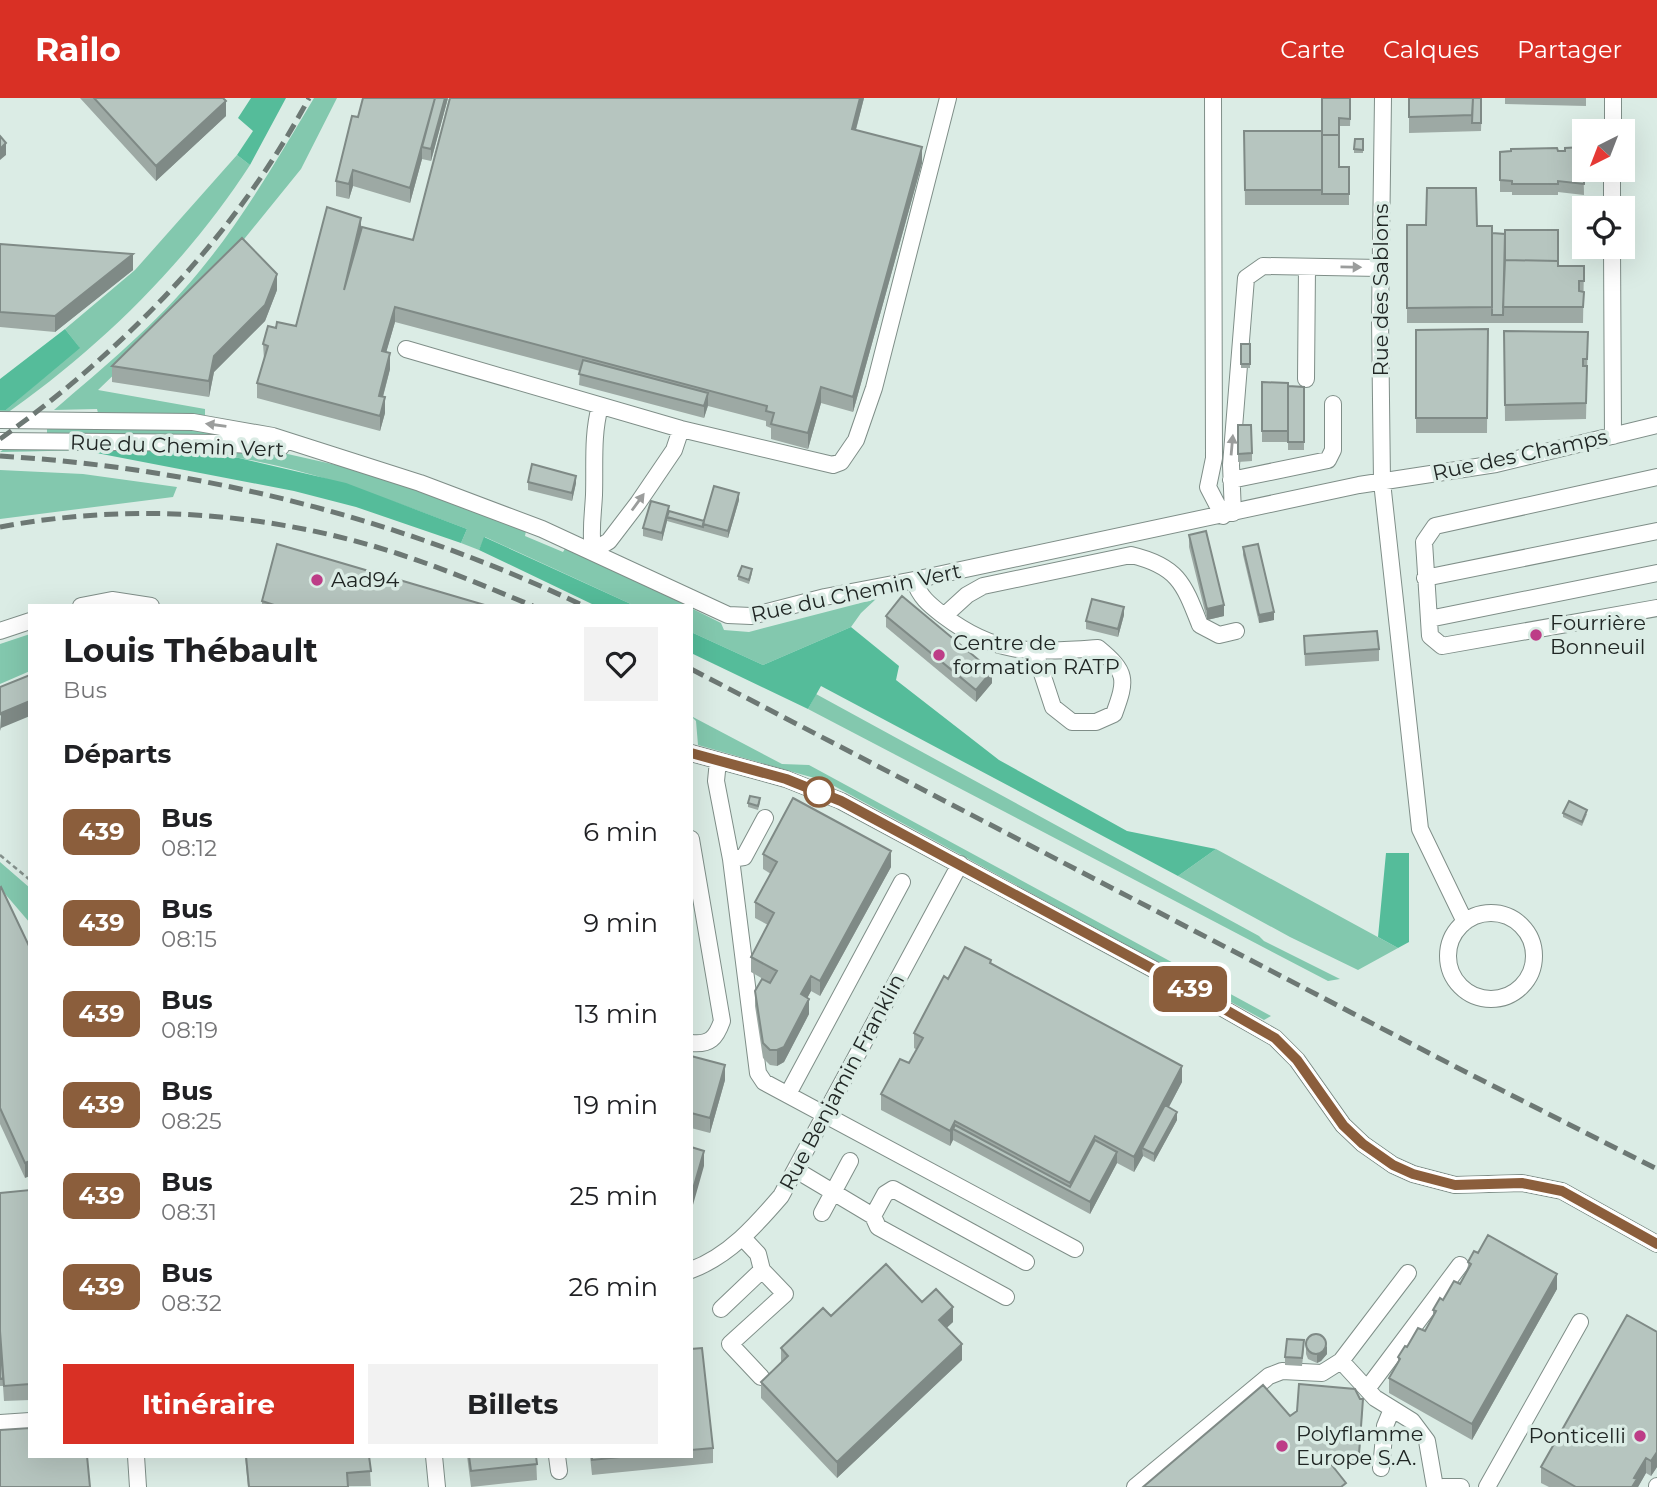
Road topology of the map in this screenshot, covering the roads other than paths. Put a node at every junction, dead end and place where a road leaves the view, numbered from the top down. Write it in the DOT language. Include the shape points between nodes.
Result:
graph roads {
  1 [pos="948,98"];
  2 [pos="1213,98"];
  3 [pos="1382,98"];
  4 [pos="1613,98"];
  5 [pos="1613,119"];
  6 [pos="1612,259"];
  7 [pos="1307,267"];
  8 [pos="1380,268"];
  9 [pos="406,349"];
  10 [pos="1306,379"];
  11 [pos="1333,404"];
  12 [pos="600,406"];
  13 [pos="0,420"];
  14 [pos="1657,425"];
  15 [pos="681,429"];
  16 [pos="1613,436"];
  17 [pos="0,442"];
  18 [pos="352,462"];
  19 [pos="1657,477"];
  20 [pos="1231,480"];
  21 [pos="1382,482"];
  22 [pos="1228,514"];
  23 [pos="1657,531"];
  24 [pos="593,551"];
  25 [pos="1657,573"];
  26 [pos="1425,578"];
  27 [pos="914,580"];
  28 [pos="91,604"];
  29 [pos="138,604"];
  30 [pos="1657,608"];
  31 [pos="944,617"];
  32 [pos="1429,619"];
  33 [pos="28,622"];
  34 [pos="0,631"];
  35 [pos="1236,631"];
  36 [pos="1035,652"];
  37 [pos="693,754"];
  38 [pos="718,761"];
  39 [pos="765,818"];
  40 [pos="693,851"];
  41 [pos="731,859"];
  42 [pos="960,864"];
  43 [pos="902,883"];
  44 [pos="1465,922"];
  45 [pos="693,1043"];
  46 [pos="788,1094"];
  47 [pos="825,1114"];
  48 [pos="850,1161"];
  49 [pos="796,1170"];
  50 [pos="832,1194"];
  51 [pos="822,1213"];
  52 [pos="873,1216"];
  53 [pos="743,1238"];
  54 [pos="1657,1244"];
  55 [pos="1075,1248"];
  56 [pos="1026,1262"];
  57 [pos="1460,1265"];
  58 [pos="693,1269"];
  59 [pos="762,1270"];
  60 [pos="1408,1273"];
  61 [pos="1006,1297"];
  62 [pos="721,1309"];
  63 [pos="1580,1322"];
  64 [pos="1341,1361"];
  65 [pos="761,1377"];
  66 [pos="1367,1389"];
  67 [pos="1392,1409"];
  68 [pos="28,1421"];
  69 [pos="0,1423"];
  70 [pos="136,1458"];
  71 [pos="434,1458"];
  72 [pos="1381,1468"];
  73 [pos="138,1487"];
  74 [pos="437,1487"];
  75 [pos="1135,1487"];
  76 [pos="1434,1487"];
  77 [pos="1443,1487"];
  78 [pos="1461,1487"];
  79 [pos="1487,1487"];
  1 -- 15 [label="street" via="874,388 856,440 841,462 833,466"];
  2 -- 22 [label="street" via="1214,458 1208,487"];
  3 -- 8 [label="street, Rue des Sablons"];
  4 -- 5 [label="street"];
  6 -- 16 [label="street"];
  7 -- 8 [label="street, one-way"];
  7 -- 10 [label="street"];
  20 -- 7 [label="street, one-way" via="1246,278 1263,266"];
  8 -- 21 [label="street, Rue des Sablons"];
  9 -- 12 [label="street"];
  11 -- 20 [label="street" via="1333,450 1328,460"];
  12 -- 15 [label="street"];
  12 -- 24 [label="street" via="593,442"];
  18 -- 13 [label="street, Rue du Chemin Vert, one-way" via="272,436 205,423"];
  14 -- 16 [label="street, Rue des Champs"];
  24 -- 15 [label="street, one-way" via="609,541 638,503 674,450"];
  16 -- 21 [label="street, Rue des Champs" via="1496,464"];
  17 -- 18 [label="street, Rue du Chemin Vert" via="258,444"];
  18 -- 24 [label="street, Rue du Chemin Vert" via="475,503"];
  19 -- 26 [label="street" via="1436,526 1424,542"];
  20 -- 22 [label="street"];
  21 -- 22 [label="street, Rue du Chemin Vert"];
  21 -- 44 [label="street, Rue des Sablons" via="1420,829"];
  22 -- 27 [label="street, Rue du Chemin Vert"];
  23 -- 26 [label="street"];
  24 -- 27 [label="street, Rue du Chemin Vert" via="713,609 743,617"];
  25 -- 32 [label="street"];
  26 -- 32 [label="street"];
  27 -- 31 [label="street" via="926,603"];
  28 -- 29 [label="street" via="112,600"];
  30 -- 32 [label="street" via="1442,646 1430,636"];
  31 -- 35 [label="street" via="967,594 983,586 1131,555 1149,559 1185,587 1200,625 1219,635"];
  31 -- 36 [label="street" via="967,633 1006,648"];
  33 -- 34 [label="street"];
  36 -- 36 [label="street" via="1098,648 1118,665 1124,689 1114,714 1096,722 1072,723 1053,706"];
  37 -- 38 [label="street"];
  38 -- 41 [label="street" via="716,781"];
  38 -- 42 [label="street" via="786,779 841,801"];
  39 -- 41 [label="street" via="744,857"];
  40 -- 45 [label="street" via="722,1021 711,1040"];
  41 -- 46 [label="street" via="758,1073 764,1082"];
  42 -- 47 [label="street, Rue Benjamin Franklin"];
  42 -- 54 [label="street" via="1275,1038 1297,1060 1343,1125 1393,1165 1455,1185 1522,1183 1562,1191"];
  43 -- 46 [label="street"];
  44 -- 44 [label="street" via="1455,932 1449,961 1461,987 1487,999 1514,993 1532,972 1533,944 1527,932 1511,918 1491,913"];
  46 -- 47 [label="street"];
  47 -- 49 [label="street, Rue Benjamin Franklin"];
  47 -- 55 [label="street"];
  48 -- 50 [label="street"];
  49 -- 50 [label="street"];
  49 -- 53 [label="street, Rue Benjamin Franklin" via="781,1196"];
  50 -- 51 [label="street"];
  50 -- 52 [label="street"];
  52 -- 56 [label="street" via="893,1189"];
  52 -- 61 [label="street" via="878,1227"];
  53 -- 58 [label="street, Rue Benjamin Franklin"];
  53 -- 59 [label="street" via="758,1254"];
  57 -- 66 [label="street"];
  59 -- 62 [label="street"];
  59 -- 65 [label="street" via="785,1294 730,1345"];
  60 -- 64 [label="street"];
  63 -- 79 [label="street"];
  64 -- 66 [label="street"];
  64 -- 75 [label="street" via="1322,1373 1282,1371 1269,1376"];
  66 -- 67 [label="street"];
  67 -- 72 [label="street" via="1385,1426"];
  67 -- 76 [label="street" via="1412,1421 1427,1441"];
  68 -- 69 [label="street"];
  70 -- 73 [label="street"];
  71 -- 74 [label="street"];
  77 -- 78 [label="street"];
}
